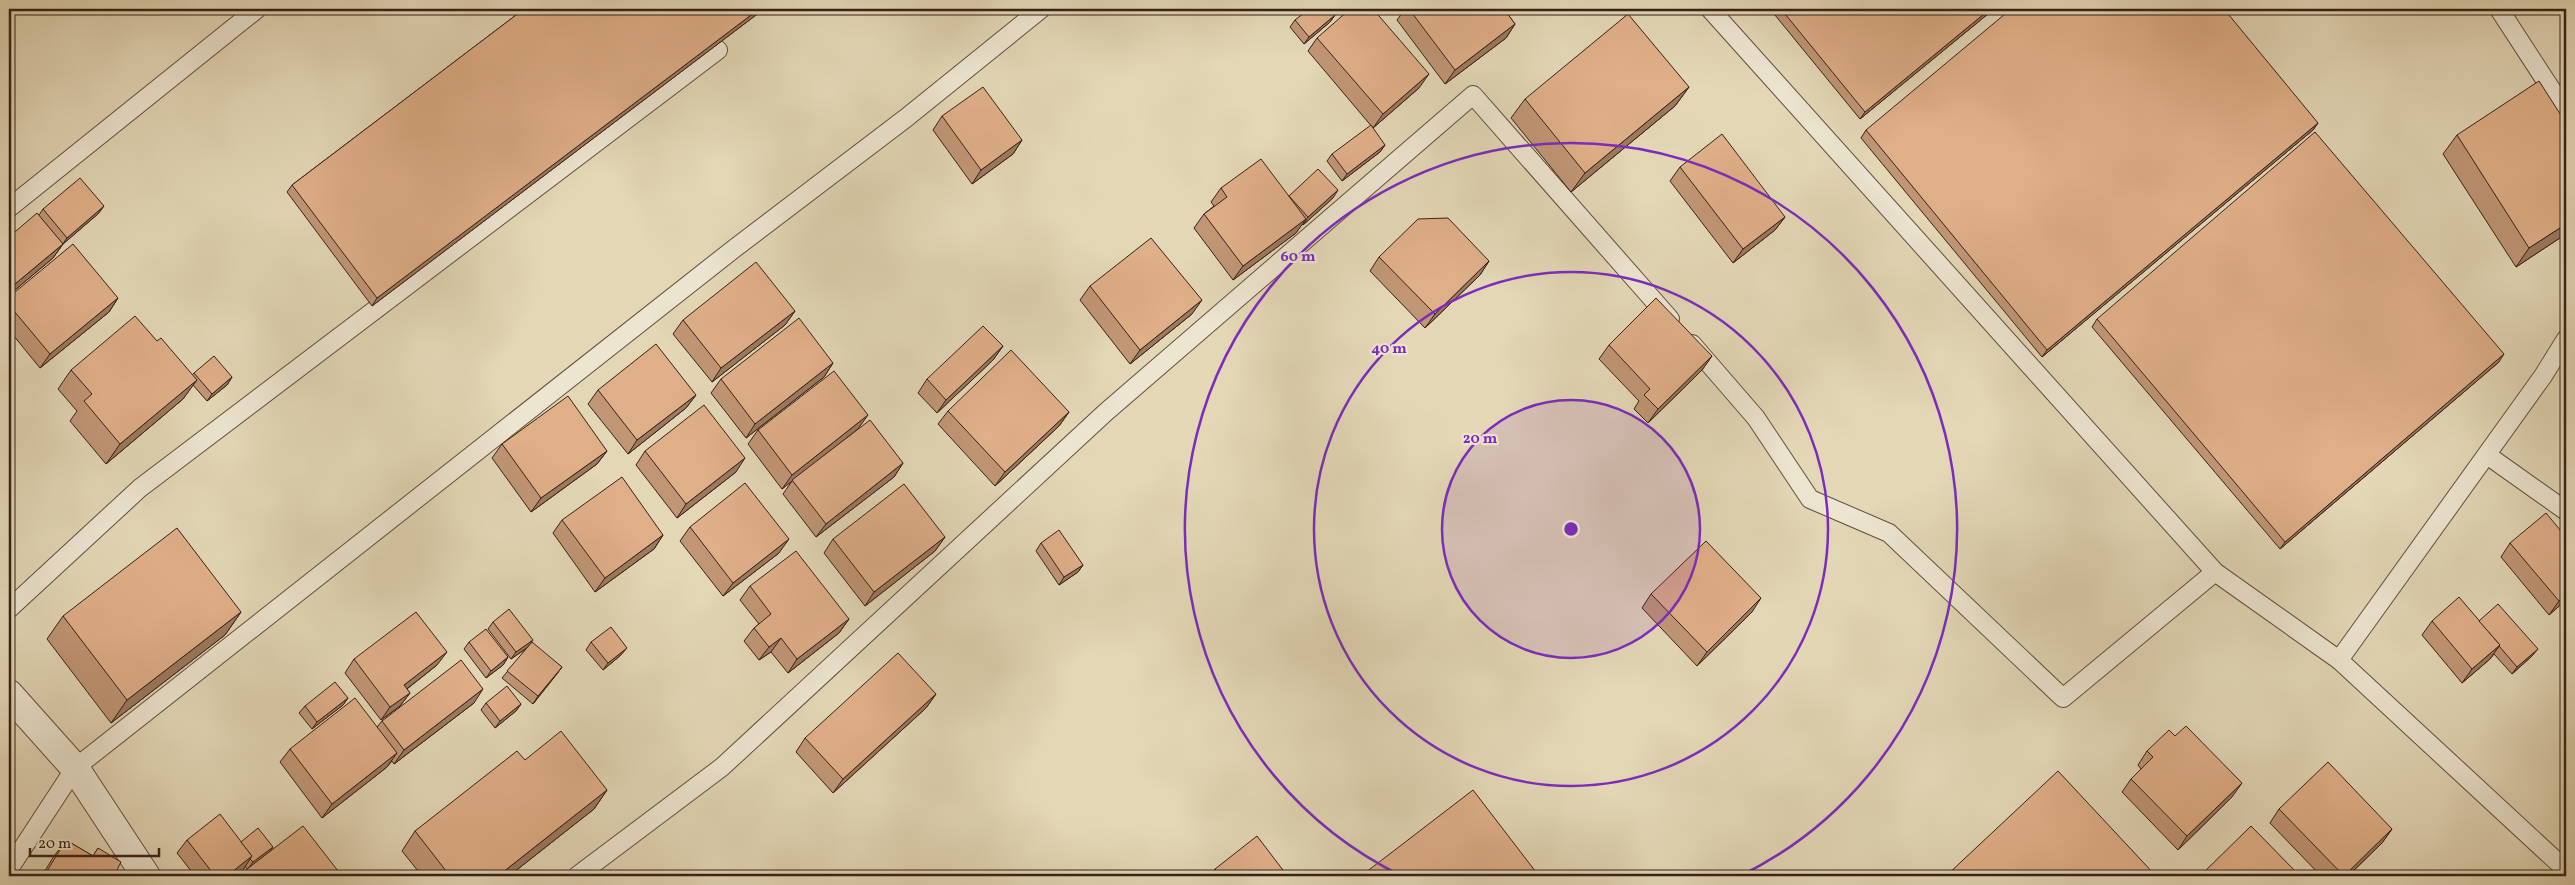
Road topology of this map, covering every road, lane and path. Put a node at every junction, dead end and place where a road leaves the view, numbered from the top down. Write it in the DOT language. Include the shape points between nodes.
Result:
graph roads {
  1 [pos="257,9"];
  2 [pos="1041,9"];
  3 [pos="1710,9"];
  4 [pos="2499,9"];
  5 [pos="718,50"];
  6 [pos="2566,112"];
  7 [pos="9,208"];
  8 [pos="2566,339"];
  9 [pos="2487,455"];
  10 [pos="2566,511"];
  11 [pos="2215,572"];
  12 [pos="9,609"];
  13 [pos="2339,660"];
  14 [pos="9,694"];
  15 [pos="75,768"];
  16 [pos="9,868"];
  17 [pos="2566,870"];
  18 [pos="146,876"];
  19 [pos="577,876"];
  1 -- 7 [label="lane"];
  2 -- 15 [label="lane"];
  3 -- 11 [label="lane"];
  4 -- 6 [label="lane"];
  5 -- 12 [label="lane" via="140,488"];
  8 -- 9 [label="lane"];
  9 -- 10 [label="lane"];
  9 -- 13 [label="lane"];
  11 -- 13 [label="lane"];
  11 -- 19 [label="lane" via="2063,698 1889,534 1810,499 1756,418 1473,95 1106,412 722,768"];
  13 -- 17 [label="lane"];
  14 -- 15 [label="street"];
  15 -- 16 [label="lane"];
  15 -- 18 [label="street"];
}
